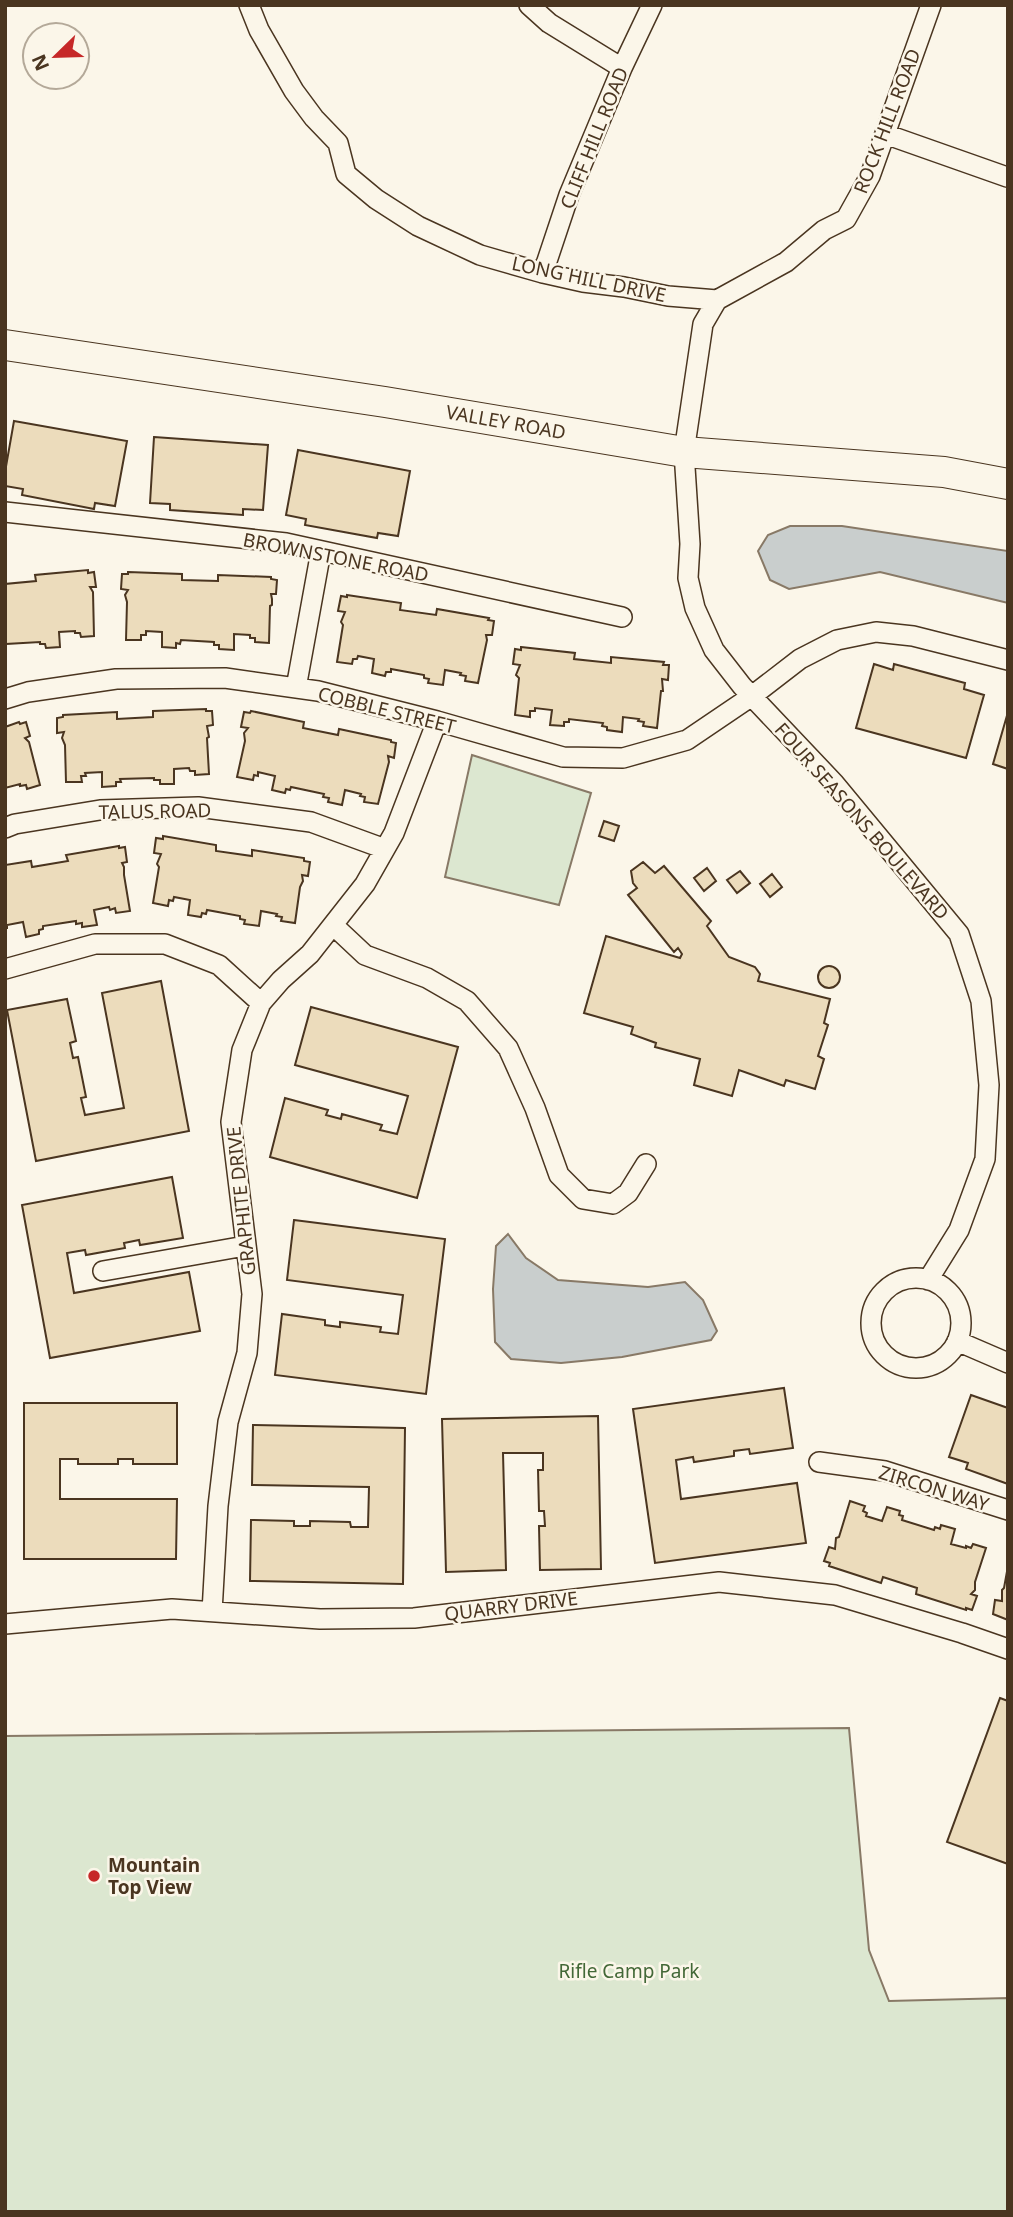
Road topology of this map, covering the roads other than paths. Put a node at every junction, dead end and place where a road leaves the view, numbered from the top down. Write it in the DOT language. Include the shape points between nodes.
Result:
graph roads {
  1 [pos="249,5"];
  2 [pos="528,5"];
  3 [pos="652,5"];
  4 [pos="931,5"];
  5 [pos="622,68"];
  6 [pos="885,134"];
  7 [pos="1007,177"];
  8 [pos="543,273"];
  9 [pos="717,300"];
  10 [pos="5,345"];
  11 [pos="684,452"];
  12 [pos="1008,484"];
  13 [pos="5,512"];
  14 [pos="321,551"];
  15 [pos="622,617"];
  16 [pos="1008,660"];
  17 [pos="296,688"];
  18 [pos="752,696"];
  19 [pos="5,699"];
  20 [pos="437,721"];
  21 [pos="5,828"];
  22 [pos="385,849"];
  23 [pos="333,925"];
  24 [pos="5,969"];
  25 [pos="261,1003"];
  26 [pos="646,1164"];
  27 [pos="244,1246"];
  28 [pos="103,1271"];
  29 [pos="928,1280"];
  30 [pos="957,1341"];
  31 [pos="1008,1363"];
  32 [pos="819,1462"];
  33 [pos="1008,1510"];
  34 [pos="212,1612"];
  35 [pos="5,1624"];
  36 [pos="1008,1649"];
  1 -- 8 [label="street, LONG HILL DRIVE" via="294,91 338,143 346,174 418,226 480,255"];
  2 -- 5 [label="street"];
  3 -- 5 [label="street, CLIFF HILL ROAD"];
  4 -- 6 [label="street, ROCK HILL ROAD"];
  5 -- 8 [label="street, CLIFF HILL ROAD" via="569,195"];
  6 -- 7 [label="street"];
  6 -- 9 [label="street, ROCK HILL ROAD" via="870,176 846,219 824,230 786,262"];
  8 -- 9 [label="street, LONG HILL DRIVE" via="668,296"];
  9 -- 11 [label="street" via="703,324"];
  10 -- 11 [label="main road, VALLEY ROAD"];
  11 -- 12 [label="main road, VALLEY ROAD" via="944,472"];
  11 -- 18 [label="street, FOUR SEASONS BOULEVARD" via="688,578 695,608 714,650"];
  13 -- 14 [label="street, BROWNSTONE ROAD" via="286,543"];
  14 -- 15 [label="street, BROWNSTONE ROAD"];
  14 -- 17 [label="street"];
  16 -- 18 [label="street, COBBLE STREET" via="913,636 876,632 837,640 800,659"];
  17 -- 19 [label="street, COBBLE STREET" via="225,678 116,679"];
  17 -- 20 [label="street, COBBLE STREET"];
  18 -- 20 [label="street, COBBLE STREET" via="687,740 623,758 563,757"];
  18 -- 29 [label="street, FOUR SEASONS BOULEVARD" via="834,783 959,934 981,1001 989,1085 985,1159 959,1230"];
  20 -- 22 [label="street, GRAPHITE DRIVE"];
  21 -- 22 [label="street, TALUS ROAD" via="100,810 198,807 311,822"];
  22 -- 23 [label="street, GRAPHITE DRIVE"];
  23 -- 25 [label="street, GRAPHITE DRIVE"];
  23 -- 26 [label="street" via="365,955 427,978 467,1001 508,1048 559,1175 583,1199 613,1203 628,1193"];
  24 -- 25 [label="street" via="95,944 165,944 219,965"];
  25 -- 27 [label="street, GRAPHITE DRIVE" via="242,1050 231,1122"];
  27 -- 28 [label="street"];
  27 -- 34 [label="street, GRAPHITE DRIVE" via="252,1294 247,1353 228,1422"];
  29 -- 30 [label="street" via="940,1285 958,1307"];
  29 -- 30 [label="street" via="898,1281 877,1300 871,1315 876,1345 885,1357 913,1369 942,1360"];
  30 -- 31 [label="street"];
  32 -- 33 [label="street, ZIRCON WAY" via="885,1471"];
  34 -- 35 [label="street, QUARRY DRIVE" via="172,1609"];
  34 -- 36 [label="street, QUARRY DRIVE" via="320,1619 414,1618 719,1582 835,1595"];
}
